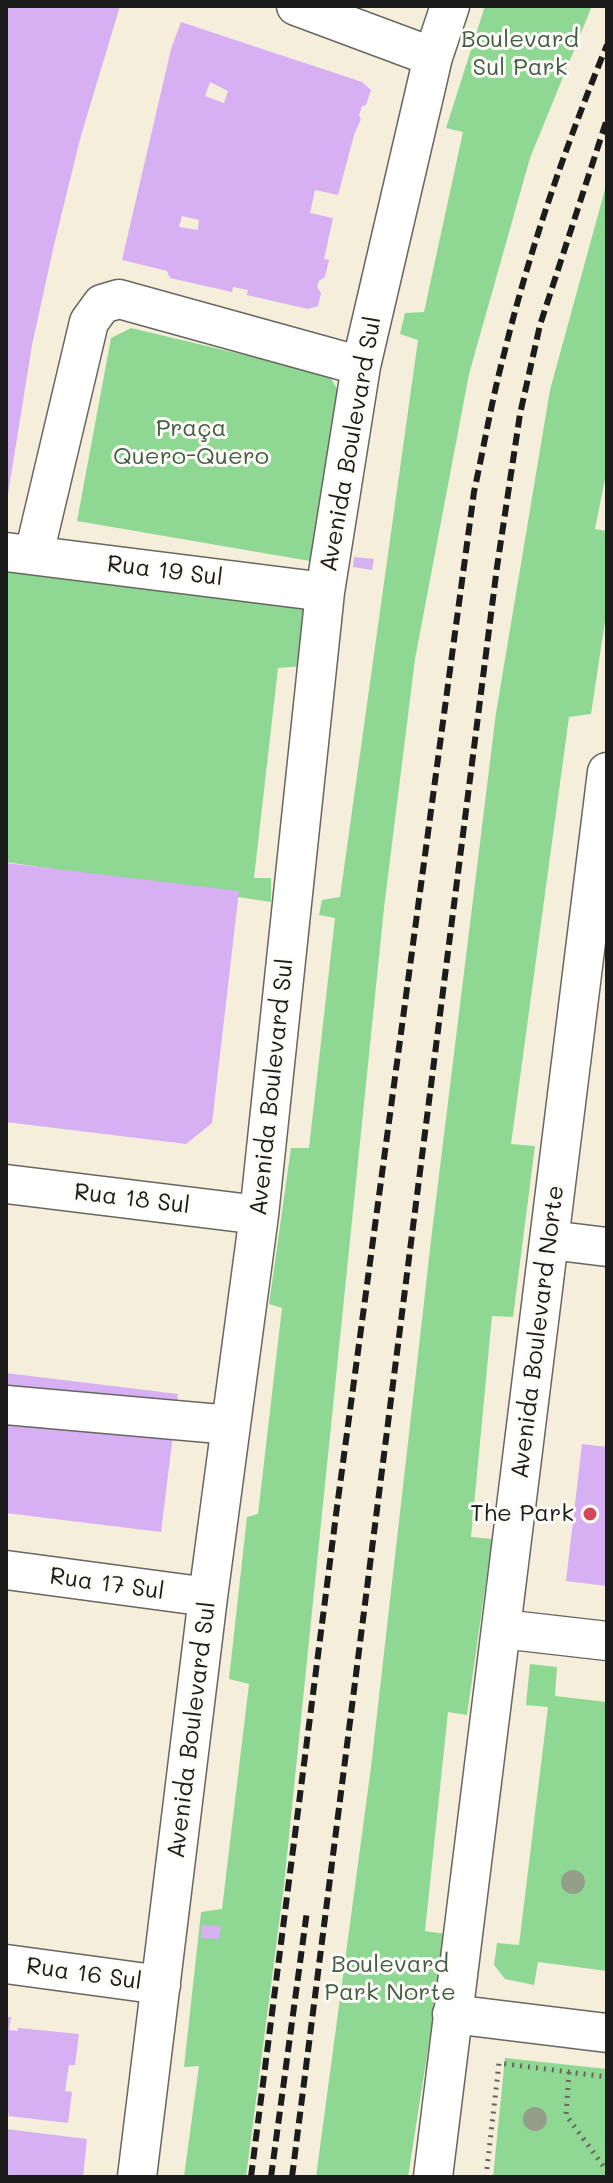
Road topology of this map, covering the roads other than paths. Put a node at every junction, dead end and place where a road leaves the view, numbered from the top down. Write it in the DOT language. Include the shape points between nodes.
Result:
graph roads {
  1 [pos="296,6"];
  2 [pos="450,6"];
  3 [pos="433,57"];
  4 [pos="361,366"];
  5 [pos="20,553"];
  6 [pos="325,592"];
  7 [pos="607,772"];
  8 [pos="6,1184"];
  9 [pos="259,1215"];
  10 [pos="550,1240"];
  11 [pos="607,1247"];
  12 [pos="6,1405"];
  13 [pos="231,1425"];
  14 [pos="6,1570"];
  15 [pos="208,1597"];
  16 [pos="502,1629"];
  17 [pos="607,1641"];
  18 [pos="6,1964"];
  19 [pos="161,1985"];
  20 [pos="452,2014"];
  21 [pos="607,2033"];
  22 [pos="137,2177"];
  23 [pos="433,2177"];
  1 -- 3 [label="street"];
  2 -- 3 [label="street, Avenida Boulevard Sul"];
  3 -- 4 [label="street, Avenida Boulevard Sul"];
  4 -- 5 [label="street" via="119,299 102,304 89,322"];
  4 -- 6 [label="street, Avenida Boulevard Sul"];
  5 -- 6 [label="street, Rua 19 Sul"];
  6 -- 9 [label="street, Avenida Boulevard Sul"];
  7 -- 10 [label="street, Avenida Boulevard Norte"];
  8 -- 9 [label="street, Rua 18 Sul"];
  9 -- 13 [label="street, Avenida Boulevard Sul"];
  10 -- 11 [label="street"];
  10 -- 16 [label="street, Avenida Boulevard Norte"];
  12 -- 13 [label="street"];
  13 -- 15 [label="street, Avenida Boulevard Sul"];
  14 -- 15 [label="street, Rua 17 Sul"];
  15 -- 19 [label="street, Avenida Boulevard Sul"];
  16 -- 17 [label="street"];
  16 -- 20 [label="street, Avenida Boulevard Norte"];
  18 -- 19 [label="street, Rua 16 Sul"];
  19 -- 22 [label="street, Avenida Boulevard Sul"];
  20 -- 21 [label="street"];
  20 -- 23 [label="street, Avenida Boulevard Norte"];
}
